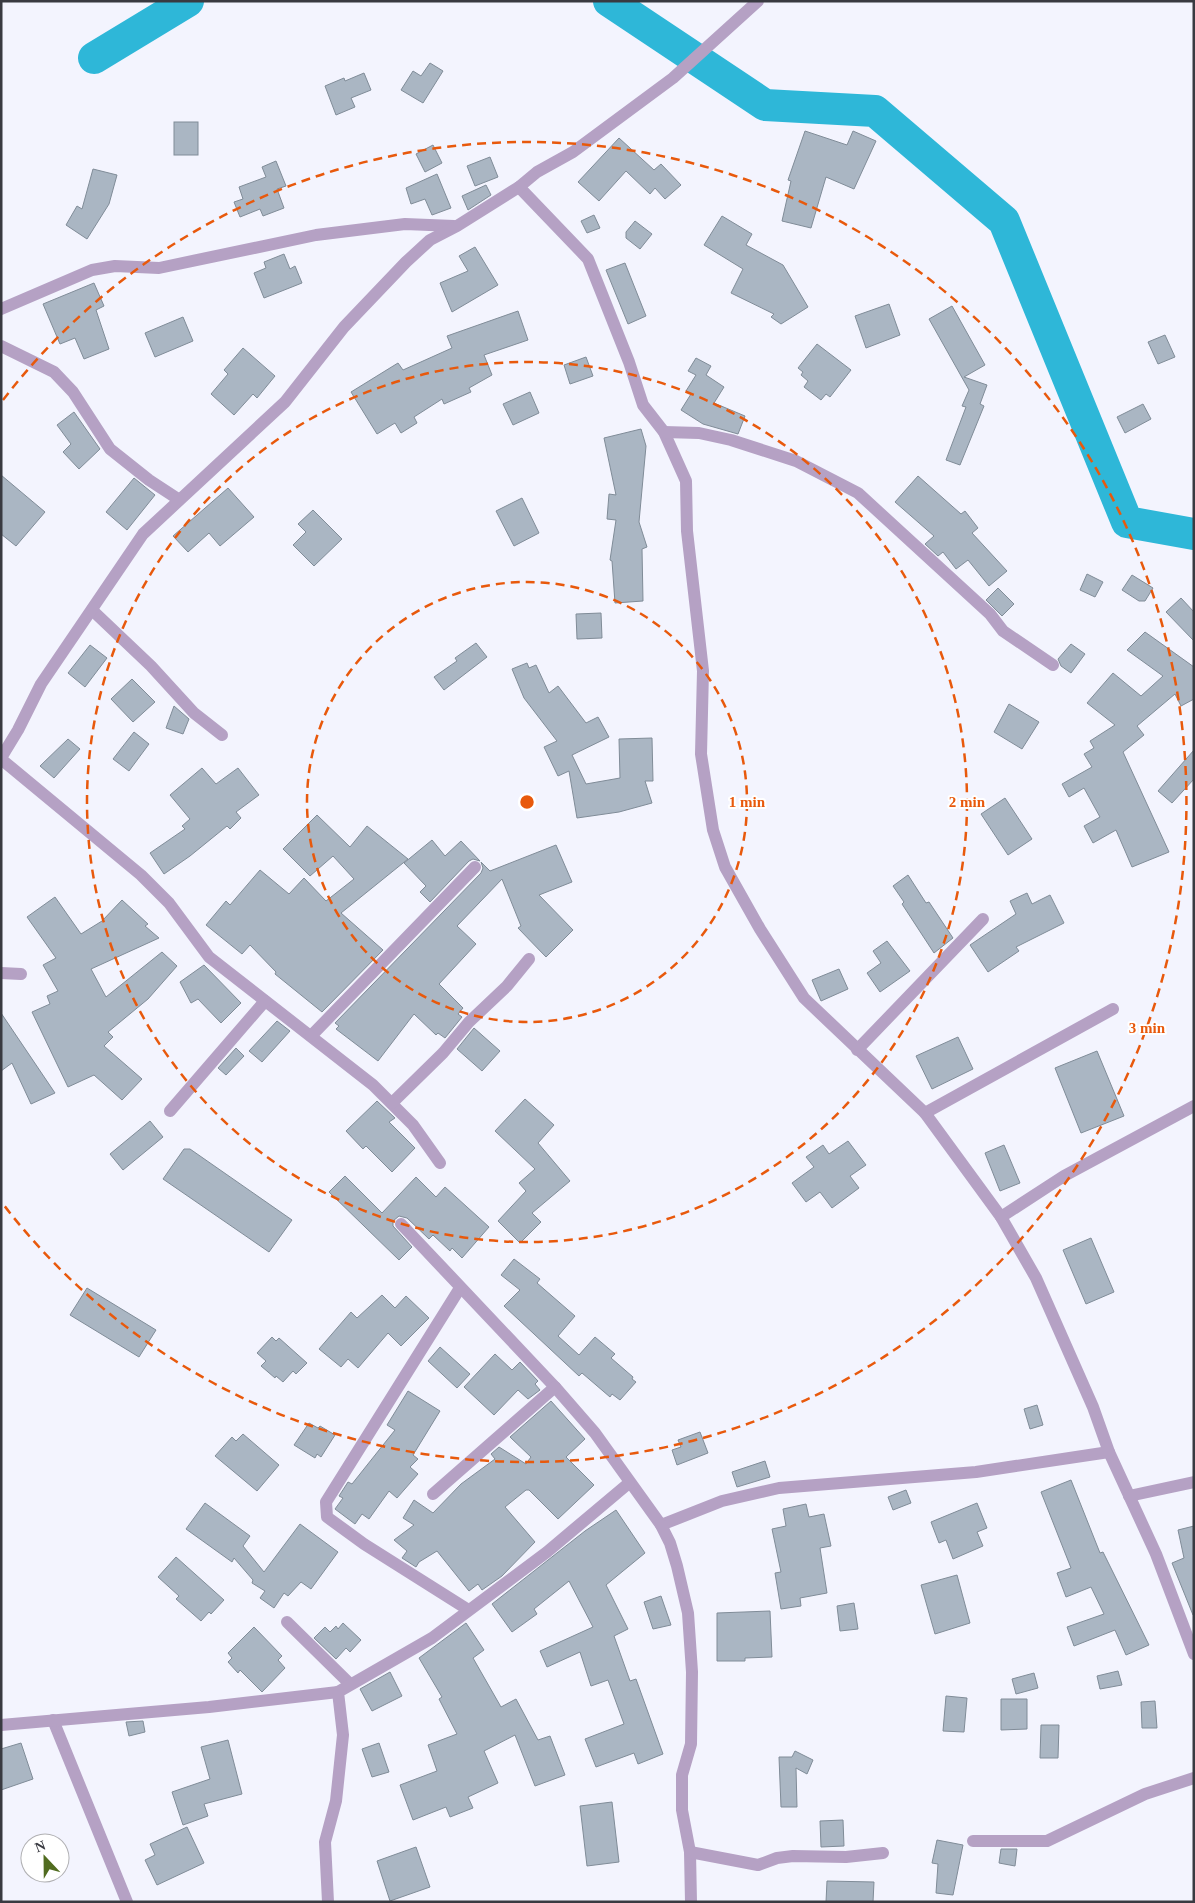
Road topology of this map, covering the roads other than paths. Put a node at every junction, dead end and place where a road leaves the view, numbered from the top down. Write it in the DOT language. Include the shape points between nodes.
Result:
graph roads {
  1 [pos="758,1"];
  2 [pos="519,187"];
  3 [pos="457,226"];
  4 [pos="1,309"];
  5 [pos="1,346"];
  6 [pos="664,432"];
  7 [pos="178,499"];
  8 [pos="92,610"];
  9 [pos="1053,665"];
  10 [pos="222,735"];
  11 [pos="1,759"];
  12 [pos="475,867"];
  13 [pos="983,919"];
  14 [pos="529,959"];
  15 [pos="1,973"];
  16 [pos="21,974"];
  17 [pos="265,1001"];
  18 [pos="1113,1009"];
  19 [pos="311,1036"];
  20 [pos="857,1050"];
  21 [pos="392,1103"];
  22 [pos="1194,1106"];
  23 [pos="170,1111"];
  24 [pos="926,1113"];
  25 [pos="440,1163"];
  26 [pos="1002,1217"];
  27 [pos="401,1224"];
  28 [pos="460,1288"];
  29 [pos="555,1387"];
  30 [pos="1109,1452"];
  31 [pos="1194,1482"];
  32 [pos="629,1483"];
  33 [pos="433,1494"];
  34 [pos="1128,1496"];
  35 [pos="660,1525"];
  36 [pos="467,1609"];
  37 [pos="287,1622"];
  38 [pos="1194,1654"];
  39 [pos="350,1684"];
  40 [pos="338,1692"];
  41 [pos="53,1720"];
  42 [pos="1,1725"];
  43 [pos="1194,1778"];
  44 [pos="973,1842"];
  45 [pos="690,1852"];
  46 [pos="883,1853"];
  47 [pos="127,1902"];
  48 [pos="328,1902"];
  49 [pos="691,1902"];
  1 -- 2 [label="street" via="673,78 574,152 537,172"];
  2 -- 3 [label="street"];
  2 -- 6 [label="street" via="588,259 643,405"];
  3 -- 4 [label="street" via="405,224 316,235 159,268 115,266 92,270"];
  3 -- 7 [label="street" via="430,240 406,262 344,327 285,402"];
  5 -- 7 [label="street" via="54,372 72,392 110,449"];
  6 -- 9 [label="street" via="700,433 731,440 796,461 858,493 990,614 1004,631"];
  6 -- 20 [label="street" via="686,481 687,531 703,671 701,754 712,830 725,867 804,998"];
  7 -- 8 [label="street" via="143,534"];
  8 -- 10 [label="street" via="151,666 194,713"];
  8 -- 11 [label="street" via="41,684"];
  11 -- 17 [label="street" via="141,875 169,903 209,956"];
  12 -- 19 [label="street"];
  13 -- 20 [label="street"];
  14 -- 21 [label="street" via="444,1053"];
  15 -- 16 [label="street"];
  17 -- 19 [label="street"];
  17 -- 23 [label="street"];
  18 -- 24 [label="street"];
  19 -- 21 [label="street"];
  20 -- 24 [label="street"];
  21 -- 25 [label="street" via="413,1125"];
  22 -- 26 [label="street" via="1064,1176"];
  24 -- 26 [label="street"];
  26 -- 30 [label="street" via="1036,1278"];
  27 -- 28 [label="street"];
  28 -- 29 [label="street"];
  28 -- 36 [label="street" via="326,1502 327,1517"];
  29 -- 32 [label="street" via="595,1434"];
  29 -- 33 [label="street"];
  30 -- 34 [label="street"];
  30 -- 35 [label="street" via="976,1472 779,1488 722,1501"];
  31 -- 34 [label="street"];
  32 -- 35 [label="street"];
  32 -- 36 [label="street" via="547,1552"];
  34 -- 38 [label="street" via="1156,1554"];
  35 -- 45 [label="street" via="675,1558 688,1613 692,1672 691,1744 682,1775 682,1810"];
  36 -- 39 [label="street" via="432,1638"];
  37 -- 39 [label="street"];
  39 -- 40 [label="street"];
  40 -- 41 [label="street"];
  40 -- 48 [label="street" via="343,1735 336,1801 325,1842"];
  41 -- 42 [label="street"];
  41 -- 47 [label="street"];
  43 -- 44 [label="street" via="1145,1794 1047,1841"];
  45 -- 46 [label="street" via="758,1865 793,1856"];
  45 -- 49 [label="street"];
}
